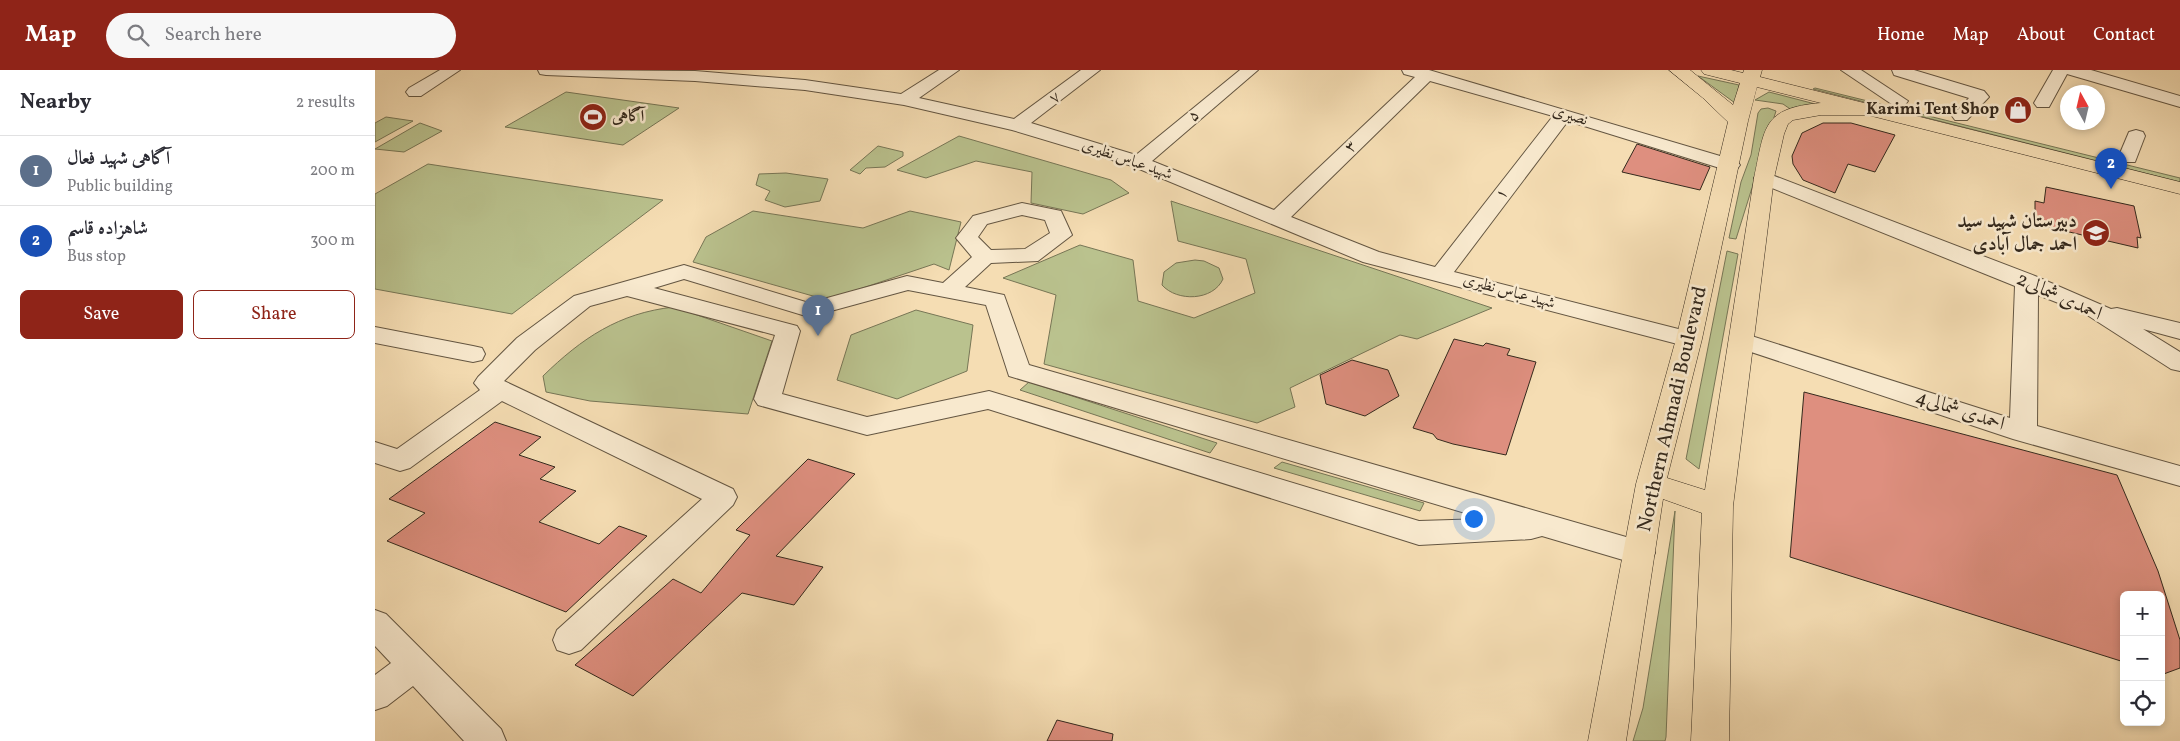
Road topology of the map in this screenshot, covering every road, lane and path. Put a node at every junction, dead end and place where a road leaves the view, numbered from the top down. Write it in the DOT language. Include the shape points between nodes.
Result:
graph roads {
  1 [pos="452,70"];
  2 [pos="546,70"];
  3 [pos="951,70"];
  4 [pos="1092,70"];
  5 [pos="1250,70"];
  6 [pos="1678,70"];
  7 [pos="1710,70"];
  8 [pos="1775,70"];
  9 [pos="1832,70"];
  10 [pos="1849,70"];
  11 [pos="2061,70"];
  12 [pos="2073,70"];
  13 [pos="1901,71"];
  14 [pos="1418,72"];
  15 [pos="702,73"];
  16 [pos="1752,75"];
  17 [pos="415,92"];
  18 [pos="904,100"];
  19 [pos="1899,101"];
  20 [pos="2180,102"];
  21 [pos="1871,103"];
  22 [pos="2043,103"];
  23 [pos="1564,114"];
  24 [pos="1961,116"];
  25 [pos="1738,121"];
  26 [pos="1017,125"];
  27 [pos="2136,136"];
  28 [pos="2129,158"];
  29 [pos="1139,162"];
  30 [pos="1730,165"];
  31 [pos="2180,170"];
  32 [pos="1764,178"];
  33 [pos="2180,188"];
  34 [pos="1276,219"];
  35 [pos="985,257"];
  36 [pos="1441,274"];
  37 [pos="2027,281"];
  38 [pos="625,289"];
  39 [pos="947,290"];
  40 [pos="2092,308"];
  41 [pos="2180,331"];
  42 [pos="375,335"];
  43 [pos="1689,340"];
  44 [pos="1742,341"];
  45 [pos="473,354"];
  46 [pos="2180,363"];
  47 [pos="500,390"];
  48 [pos="1217,429"];
  49 [pos="2023,432"];
  50 [pos="375,452"];
  51 [pos="1307,455"];
  52 [pos="1175,457"];
  53 [pos="2180,476"];
  54 [pos="1651,484"];
  55 [pos="1276,488"];
  56 [pos="1718,506"];
  57 [pos="1554,528"];
  58 [pos="1640,553"];
  59 [pos="375,624"];
  60 [pos="569,640"];
  61 [pos="416,664"];
  62 [pos="375,695"];
  63 [pos="488,741"];
  64 [pos="1607,741"];
  65 [pos="1710,741"];
  1 -- 17 [label="street"];
  2 -- 15 [label="street, شهید عباس نظیری"];
  3 -- 18 [label="street"];
  4 -- 26 [label="street, ۷"];
  5 -- 29 [label="street, ۵"];
  6 -- 25 [label="main road" via="1715,98"];
  7 -- 16 [label="main road"];
  8 -- 21 [label="main road"];
  9 -- 21 [label="street"];
  10 -- 19 [label="street"];
  11 -- 22 [label="street"];
  12 -- 20 [label="street"];
  13 -- 24 [label="street" via="1978,95 1980,97"];
  14 -- 23 [label="street, نصیری"];
  14 -- 34 [label="street, ۳"];
  15 -- 18 [label="street, شهید عباس نظیری"];
  16 -- 21 [label="main road"];
  16 -- 25 [label="main road, Northern Ahmadi Boulevard"];
  18 -- 26 [label="street, شهید عباس نظیری"];
  19 -- 21 [label="main road"];
  19 -- 24 [label="main road"];
  21 -- 32 [label="main road" via="1792,113 1783,117 1776,129"];
  21 -- 33 [label="main road"];
  23 -- 30 [label="street, نصیری"];
  23 -- 36 [label="street, ۱"];
  24 -- 28 [label="main road"];
  25 -- 30 [label="main road, Northern Ahmadi Boulevard"];
  26 -- 29 [label="street, شهید عباس نظیری"];
  27 -- 28 [label="street"];
  28 -- 31 [label="main road"];
  29 -- 34 [label="street, شهید عباس نظیری"];
  30 -- 43 [label="main road, Northern Ahmadi Boulevard"];
  32 -- 37 [label="street, 2احمدی شمالی"];
  32 -- 44 [label="main road"];
  34 -- 36 [label="street, شهید عباس نظیری" via="1371,257"];
  35 -- 39 [label="street"];
  36 -- 43 [label="street, شهید عباس نظیری"];
  37 -- 40 [label="street, 2احمدی شمالی"];
  37 -- 49 [label="street"];
  38 -- 39 [label="street" via="684,272 809,310 907,283"];
  38 -- 47 [label="street" via="583,301 526,344 487,383"];
  38 -- 52 [label="street" via="788,331 767,399 867,426 989,400"];
  39 -- 48 [label="street" via="996,300 1018,370"];
  40 -- 41 [label="street"];
  40 -- 46 [label="street, 2احمدی شمالی"];
  42 -- 45 [label="street"];
  43 -- 54 [label="main road, Northern Ahmadi Boulevard"];
  44 -- 49 [label="street, 4احمدی شمالی"];
  44 -- 56 [label="main road"];
  47 -- 50 [label="street" via="400,462"];
  47 -- 60 [label="street" via="723,497"];
  48 -- 51 [label="street"];
  48 -- 52 [label="street" via="1229,441 1231,450 1228,456 1213,460"];
  49 -- 53 [label="street, 4احمدی شمالی"];
  51 -- 55 [label="street" via="1273,455 1260,463 1264,476"];
  51 -- 57 [label="street"];
  52 -- 55 [label="street"];
  54 -- 56 [label="main road"];
  54 -- 58 [label="main road, Northern Ahmadi Boulevard"];
  55 -- 57 [label="street" via="1419,533"];
  56 -- 65 [label="main road"];
  57 -- 58 [label="street"];
  58 -- 64 [label="main road, Northern Ahmadi Boulevard"];
  59 -- 61 [label="street"];
  61 -- 62 [label="street"];
  61 -- 63 [label="street"];
}
